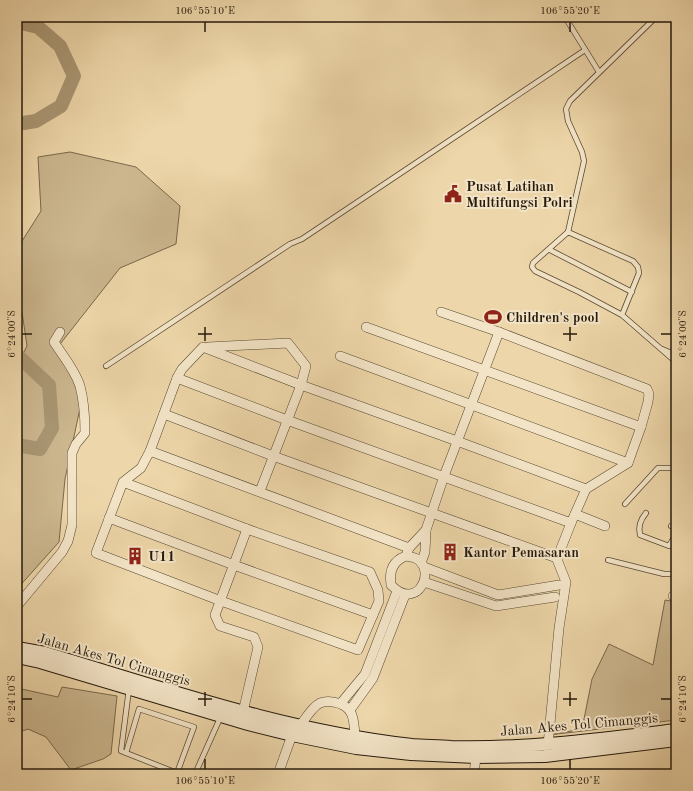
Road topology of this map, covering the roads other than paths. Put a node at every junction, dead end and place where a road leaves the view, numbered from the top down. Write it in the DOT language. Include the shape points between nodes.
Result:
graph roads {
  1 [pos="564,17"];
  2 [pos="656,17"];
  3 [pos="585,50"];
  4 [pos="599,72"];
  5 [pos="568,232"];
  6 [pos="550,250"];
  7 [pos="632,292"];
  8 [pos="441,312"];
  9 [pos="676,313"];
  10 [pos="622,315"];
  11 [pos="676,322"];
  12 [pos="366,327"];
  13 [pos="60,332"];
  14 [pos="499,332"];
  15 [pos="657,346"];
  16 [pos="203,347"];
  17 [pos="676,355"];
  18 [pos="340,356"];
  19 [pos="676,362"];
  20 [pos="106,366"];
  21 [pos="484,370"];
  22 [pos="177,378"];
  23 [pos="301,385"];
  24 [pos="471,405"];
  25 [pos="164,414"];
  26 [pos="287,420"];
  27 [pos="641,427"];
  28 [pos="457,441"];
  29 [pos="150,452"];
  30 [pos="273,456"];
  31 [pos="628,462"];
  32 [pos="676,470"];
  33 [pos="444,476"];
  34 [pos="122,482"];
  35 [pos="586,490"];
  36 [pos="260,491"];
  37 [pos="625,504"];
  38 [pos="646,513"];
  39 [pos="431,514"];
  40 [pos="109,518"];
  41 [pos="573,518"];
  42 [pos="604,526"];
  43 [pos="247,529"];
  44 [pos="426,530"];
  45 [pos="676,534"];
  46 [pos="408,552"];
  47 [pos="556,557"];
  48 [pos="608,560"];
  49 [pos="234,565"];
  50 [pos="422,565"];
  51 [pos="676,573"];
  52 [pos="390,578"];
  53 [pos="374,580"];
  54 [pos="424,582"];
  55 [pos="559,585"];
  56 [pos="401,593"];
  57 [pos="498,595"];
  58 [pos="556,597"];
  59 [pos="221,601"];
  60 [pos="17,606"];
  61 [pos="496,606"];
  62 [pos="373,615"];
  63 [pos="17,648"];
  64 [pos="17,657"];
  65 [pos="129,688"];
  66 [pos="341,703"];
  67 [pos="350,710"];
  68 [pos="221,716"];
  69 [pos="247,717"];
  70 [pos="676,730"];
  71 [pos="296,731"];
  72 [pos="355,737"];
  73 [pos="676,740"];
  74 [pos="548,745"];
  75 [pos="476,752"];
  76 [pos="126,753"];
  77 [pos="177,773"];
  78 [pos="184,774"];
  79 [pos="195,774"];
  80 [pos="278,774"];
  81 [pos="474,774"];
  1 -- 3 [label="lane"];
  2 -- 4 [label="lane"];
  3 -- 4 [label="lane"];
  3 -- 20 [label="lane"];
  4 -- 5 [label="lane" via="570,101 566,110 584,161"];
  5 -- 6 [label="lane"];
  5 -- 7 [label="lane" via="636,263 640,271"];
  6 -- 7 [label="lane"];
  6 -- 10 [label="lane" via="534,262 533,270"];
  7 -- 10 [label="lane"];
  8 -- 14 [label="street"];
  9 -- 11 [label="lane"];
  10 -- 15 [label="lane"];
  12 -- 21 [label="street"];
  13 -- 60 [label="street" via="54,342 80,385 86,433 72,453 72,525 62,552"];
  14 -- 21 [label="street"];
  14 -- 27 [label="street" via="647,390 648,402"];
  15 -- 17 [label="lane"];
  15 -- 19 [label="lane"];
  16 -- 22 [label="street"];
  16 -- 23 [label="street"];
  16 -- 23 [label="street" via="288,343 306,366"];
  18 -- 24 [label="street"];
  21 -- 24 [label="street"];
  21 -- 27 [label="street"];
  22 -- 25 [label="street"];
  22 -- 26 [label="street"];
  23 -- 26 [label="street"];
  23 -- 28 [label="street"];
  24 -- 28 [label="street"];
  24 -- 31 [label="street"];
  25 -- 29 [label="street"];
  25 -- 30 [label="street"];
  26 -- 30 [label="street"];
  26 -- 33 [label="street"];
  27 -- 31 [label="street"];
  28 -- 33 [label="street"];
  28 -- 35 [label="street"];
  29 -- 34 [label="street" via="141,468"];
  29 -- 36 [label="street"];
  30 -- 36 [label="street"];
  30 -- 39 [label="street"];
  31 -- 35 [label="street"];
  32 -- 37 [label="lane" via="658,468"];
  33 -- 39 [label="street"];
  33 -- 41 [label="street"];
  34 -- 40 [label="street"];
  34 -- 43 [label="street"];
  35 -- 41 [label="street"];
  36 -- 46 [label="street"];
  38 -- 45 [label="lane" via="638,528 640,535 669,546"];
  39 -- 44 [label="street"];
  39 -- 47 [label="street"];
  40 -- 49 [label="street"];
  40 -- 59 [label="street" via="96,553"];
  41 -- 42 [label="street"];
  41 -- 47 [label="street"];
  43 -- 49 [label="street"];
  43 -- 53 [label="street" via="370,572"];
  44 -- 46 [label="street"];
  44 -- 50 [label="street"];
  46 -- 50 [label="street"];
  46 -- 52 [label="street" via="392,567"];
  47 -- 74 [label="street" via="566,582"];
  48 -- 51 [label="lane" via="664,574"];
  49 -- 59 [label="street"];
  49 -- 62 [label="street"];
  50 -- 54 [label="street" via="426,574"];
  50 -- 57 [label="street"];
  52 -- 53 [label="street"];
  52 -- 56 [label="street" via="391,585"];
  53 -- 62 [label="street" via="379,601"];
  54 -- 56 [label="street" via="412,594"];
  54 -- 61 [label="street"];
  55 -- 57 [label="street"];
  56 -- 66 [label="street" via="365,674"];
  56 -- 67 [label="street" via="373,678"];
  57 -- 61 [label="street"];
  58 -- 61 [label="street"];
  59 -- 62 [label="street" via="358,650"];
  59 -- 69 [label="street" via="216,615 220,626 254,637 258,647"];
  63 -- 69 [label="main road, Jalan Akes Tol Cimanggis" via="45,653"];
  64 -- 65 [label="main road"];
  65 -- 68 [label="main road"];
  65 -- 76 [label="lane" via="120,752"];
  66 -- 67 [label="street"];
  66 -- 71 [label="street" via="320,703"];
  67 -- 72 [label="street"];
  68 -- 69 [label="main road"];
  68 -- 79 [label="lane"];
  69 -- 71 [label="main road"];
  70 -- 74 [label="main road, Jalan Akes Tol Cimanggis"];
  71 -- 72 [label="main road, Jalan Akes Tol Cimanggis"];
  71 -- 75 [label="main road" via="356,748 380,751 411,754"];
  71 -- 80 [label="street"];
  72 -- 75 [label="main road, Jalan Akes Tol Cimanggis"];
  73 -- 75 [label="main road" via="545,756"];
  74 -- 75 [label="main road, Jalan Akes Tol Cimanggis"];
  75 -- 81 [label="street"];
  76 -- 77 [label="lane"];
  76 -- 77 [label="lane" via="139,709 194,727"];
  77 -- 78 [label="lane"];
}
